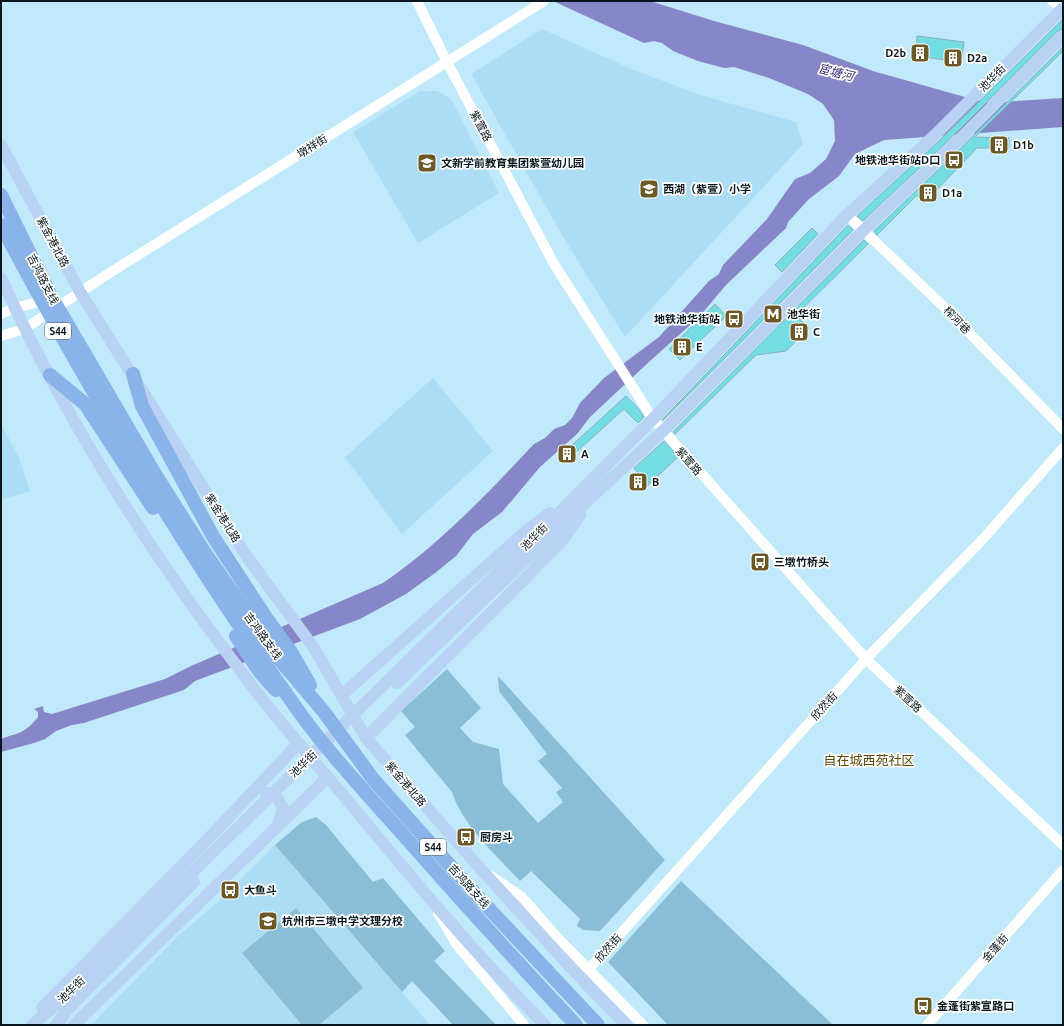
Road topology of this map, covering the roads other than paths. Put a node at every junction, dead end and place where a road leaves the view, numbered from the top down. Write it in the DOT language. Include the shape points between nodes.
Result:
graph roads {
  1 [pos="417,1"];
  2 [pos="1052,1"];
  3 [pos="541,3"];
  4 [pos="1063,8"];
  5 [pos="1063,36"];
  6 [pos="447,62"];
  7 [pos="1,145"];
  8 [pos="1,196"];
  9 [pos="847,215"];
  10 [pos="1,224"];
  11 [pos="864,230"];
  12 [pos="1,278"];
  13 [pos="80,292"];
  14 [pos="14,308"];
  15 [pos="1,314"];
  16 [pos="24,329"];
  17 [pos="1,336"];
  18 [pos="133,374"];
  19 [pos="50,375"];
  20 [pos="653,419"];
  21 [pos="1063,429"];
  22 [pos="663,431"];
  23 [pos="126,433"];
  24 [pos="1063,448"];
  25 [pos="583,489"];
  26 [pos="593,496"];
  27 [pos="567,513"];
  28 [pos="247,623"];
  29 [pos="866,660"];
  30 [pos="274,662"];
  31 [pos="342,695"];
  32 [pos="366,738"];
  33 [pos="299,743"];
  34 [pos="328,777"];
  35 [pos="245,801"];
  36 [pos="277,827"];
  37 [pos="1063,845"];
  38 [pos="479,867"];
  39 [pos="1063,870"];
  40 [pos="431,901"];
  41 [pos="589,969"];
  42 [pos="65,1005"];
  43 [pos="28,1025"];
  44 [pos="32,1025"];
  45 [pos="56,1025"];
  46 [pos="74,1025"];
  47 [pos="524,1025"];
  48 [pos="545,1025"];
  49 [pos="576,1025"];
  50 [pos="598,1025"];
  51 [pos="626,1025"];
  52 [pos="643,1025"];
  53 [pos="927,1025"];
  1 -- 6 [label="street, 紫萱路"];
  2 -- 4 [label="street"];
  3 -- 6 [label="street, 墩祥街"];
  4 -- 9 [label="main road, 池华街" via="934,136"];
  5 -- 11 [label="main road, 池华街"];
  6 -- 13 [label="street, 墩祥街"];
  6 -- 20 [label="street, 紫萱路" via="554,264"];
  7 -- 13 [label="main road, 紫金港北路"];
  8 -- 23 [label="highway, 吉鸿路支线 / S44" via="51,296"];
  9 -- 11 [label="street, 榨河巷"];
  9 -- 20 [label="main road, 池华街"];
  10 -- 23 [label="highway, 吉鸿路支线 / S44" via="58,332"];
  11 -- 21 [label="street, 榨河巷" via="941,304"];
  11 -- 22 [label="main road, 池华街"];
  12 -- 14 [label="main road"];
  13 -- 14 [label="street, 墩祥街"];
  13 -- 16 [label="street, 墩祥街"];
  13 -- 18 [label="main road, 紫金港北路"];
  14 -- 15 [label="street, 墩祥街"];
  14 -- 16 [label="main road"];
  16 -- 17 [label="street, 墩祥街"];
  16 -- 19 [label="main road"];
  18 -- 28 [label="highway" via="142,406 214,538"];
  18 -- 31 [label="main road, 紫金港北路" via="245,554 314,648"];
  19 -- 28 [label="highway" via="85,404"];
  19 -- 33 [label="main road" via="88,444 168,571 245,678"];
  20 -- 22 [label="street, 紫萱路"];
  20 -- 25 [label="main road, 池华街"];
  22 -- 26 [label="main road, 池华街"];
  22 -- 29 [label="street, 紫萱路"];
  23 -- 28 [label="highway, 吉鸿路支线 / S44" via="197,563"];
  24 -- 29 [label="street, 欣然街" via="983,539"];
  25 -- 27 [label="main road, 池华街"];
  25 -- 31 [label="main road" via="526,531"];
  26 -- 27 [label="main road, 池华街"];
  26 -- 32 [label="main road" via="562,541"];
  27 -- 42 [label="main road, 池华街"];
  28 -- 30 [label="highway, 吉鸿路支线 / S44"];
  28 -- 30 [label="highway"];
  29 -- 37 [label="street, 紫萱路"];
  29 -- 41 [label="street, 欣然街"];
  30 -- 49 [label="highway, 吉鸿路支线 / S44" via="306,721 358,784 463,904"];
  30 -- 50 [label="highway, 吉鸿路支线 / S44" via="324,712 373,779 478,897"];
  31 -- 32 [label="main road, 紫金港北路"];
  32 -- 38 [label="main road, 紫金港北路"];
  33 -- 34 [label="main road"];
  33 -- 35 [label="main road"];
  34 -- 36 [label="main road"];
  34 -- 40 [label="main road"];
  35 -- 36 [label="main road" via="260,792 275,794 283,808"];
  35 -- 43 [label="main road" via="43,1006"];
  36 -- 46 [label="main road"];
  38 -- 41 [label="street, 紫金港北路" via="522,897"];
  38 -- 51 [label="main road, 紫金港北路"];
  39 -- 53 [label="street, 金蓬街"];
  40 -- 47 [label="street" via="457,945"];
  40 -- 48 [label="main road"];
  41 -- 52 [label="street, 紫金港北路"];
  42 -- 44 [label="main road, 池华街"];
  42 -- 45 [label="main road, 池华街"];
}
